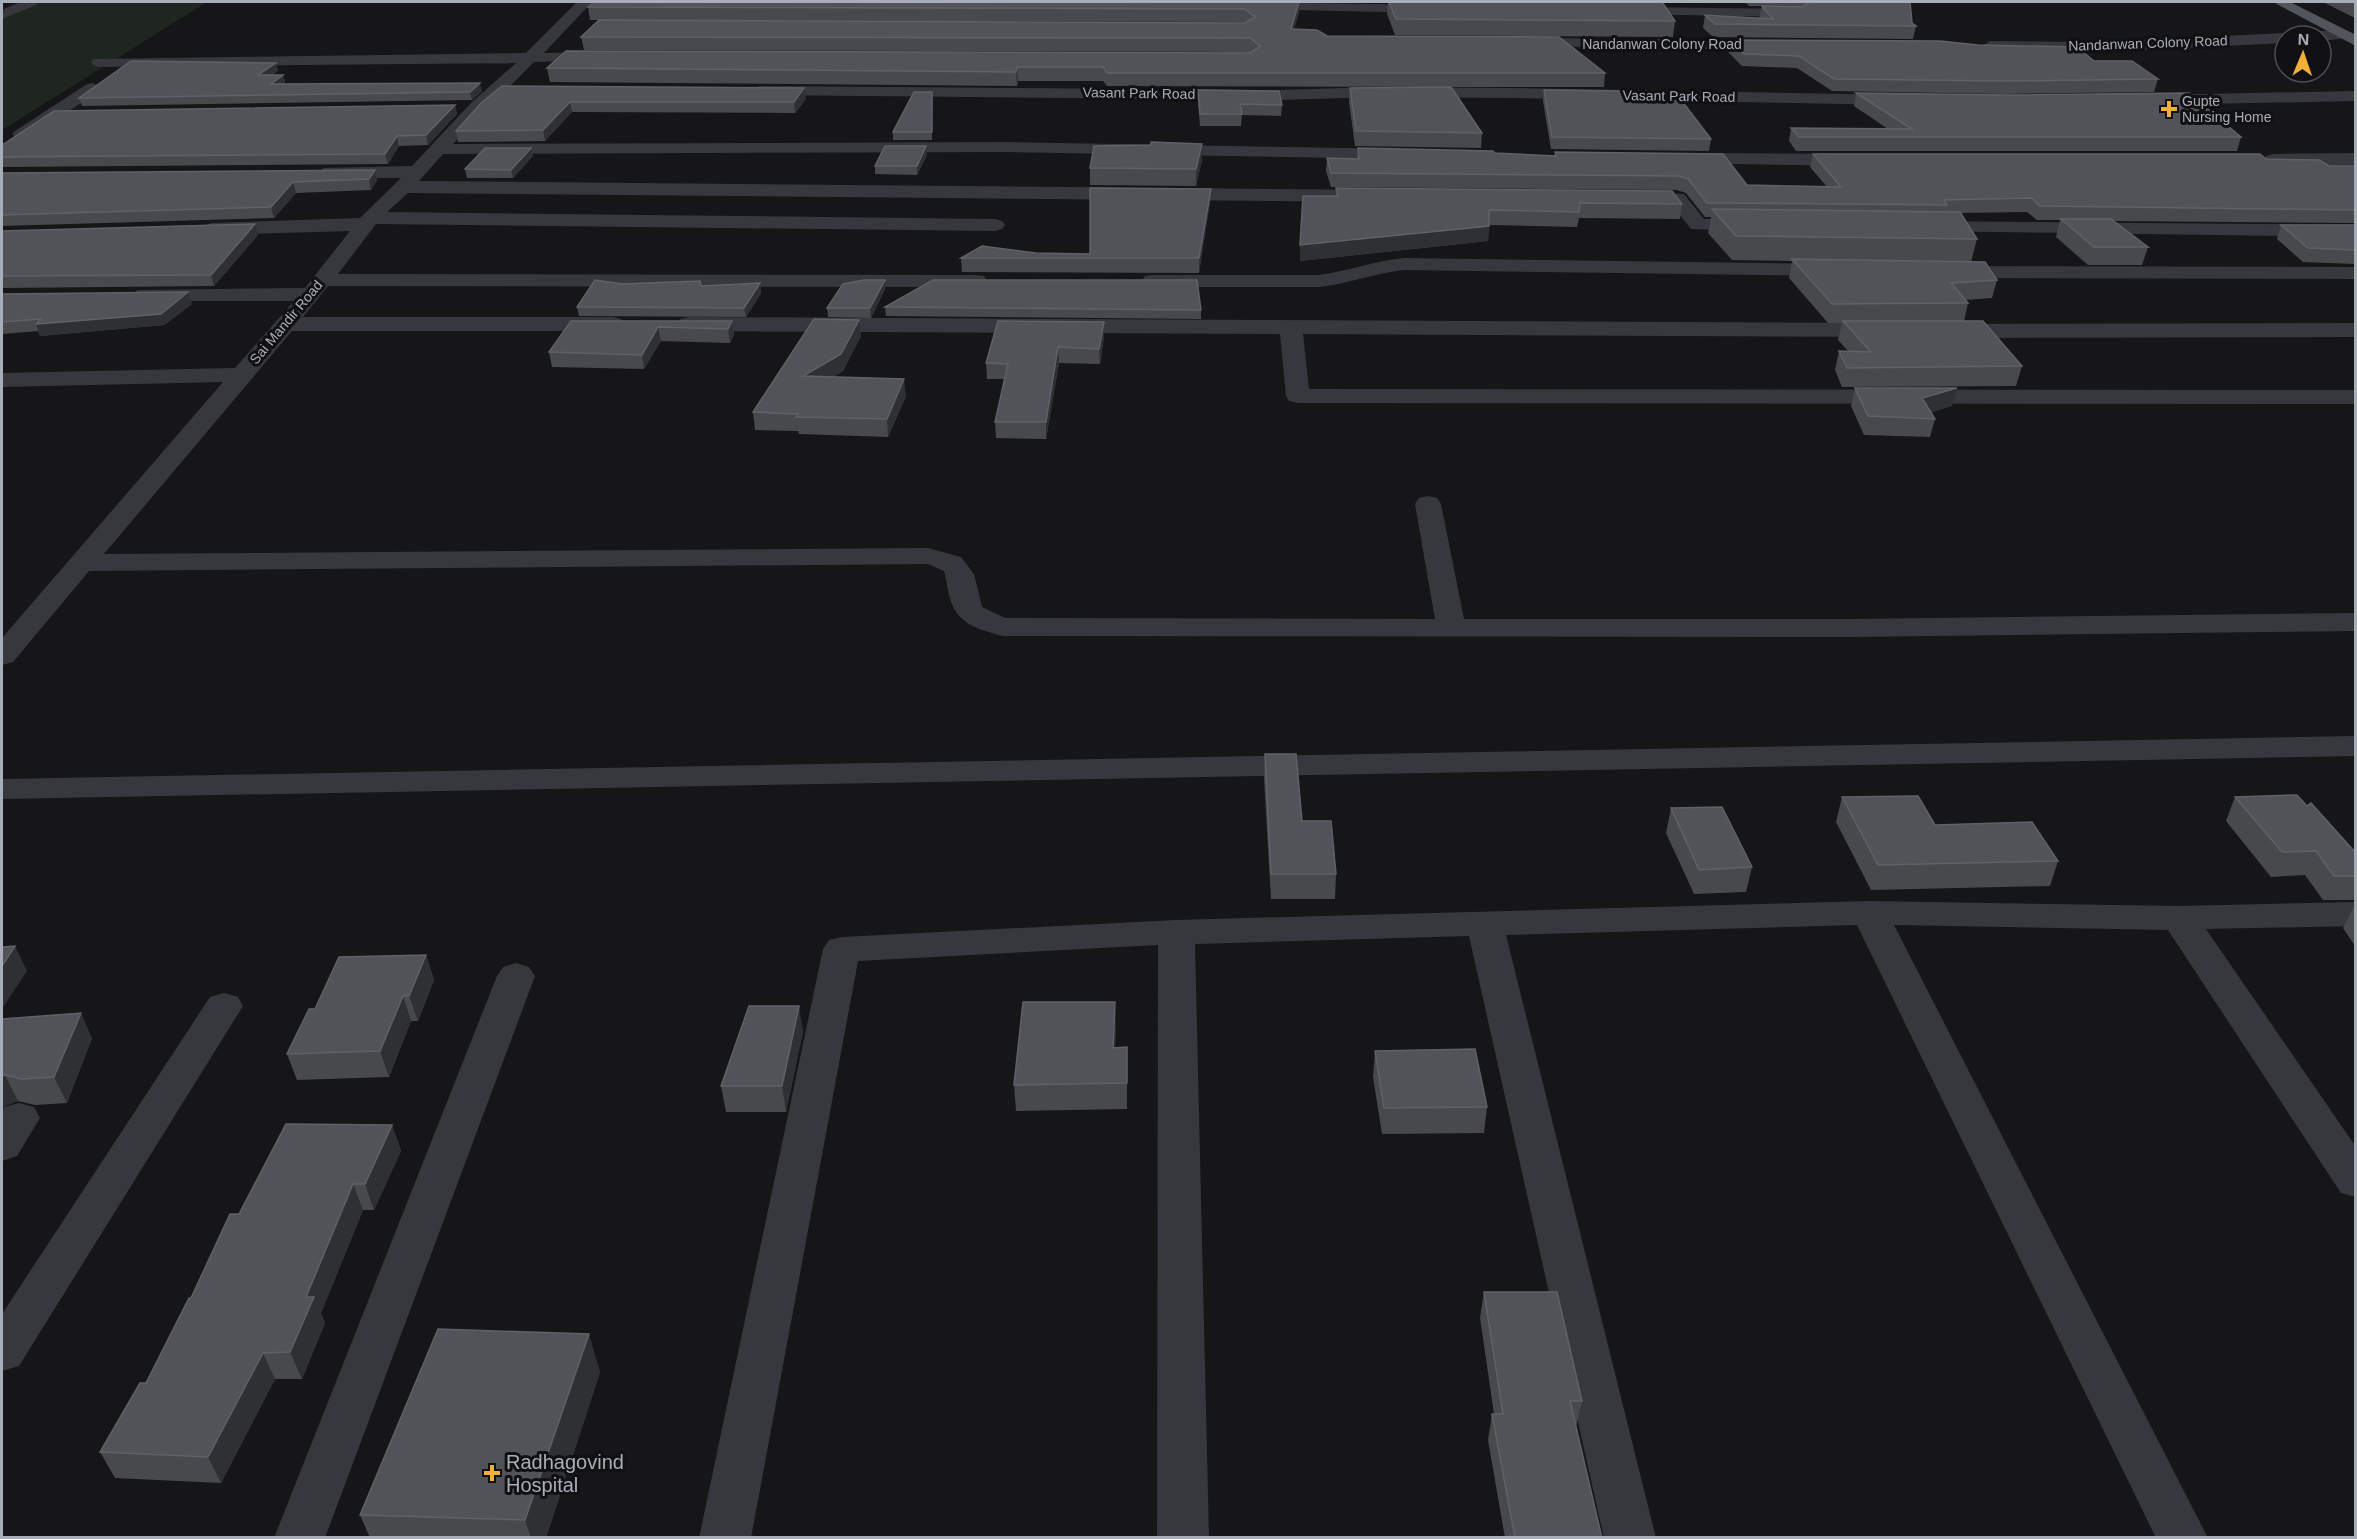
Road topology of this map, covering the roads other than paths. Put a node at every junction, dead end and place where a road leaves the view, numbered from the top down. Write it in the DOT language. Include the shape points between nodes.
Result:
graph roads {
  1 [pos="31,2"];
  2 [pos="585,2"];
  3 [pos="2280,2"];
  4 [pos="1238,6"];
  5 [pos="1452,9"];
  6 [pos="1608,11"];
  7 [pos="1800,13"];
  8 [pos="2,15"];
  9 [pos="558,27"];
  10 [pos="582,27"];
  11 [pos="2333,37"];
  12 [pos="2349,38"];
  13 [pos="2273,39"];
  14 [pos="1505,43"];
  15 [pos="1791,45"];
  16 [pos="1970,46"];
  17 [pos="530,57"];
  18 [pos="614,57"];
  19 [pos="99,62"];
  20 [pos="93,88"];
  21 [pos="499,89"];
  22 [pos="523,89"];
  23 [pos="738,90"];
  24 [pos="2355,96"];
  25 [pos="1924,100"];
  26 [pos="2136,100"];
  27 [pos="477,107"];
  28 [pos="454,108"];
  29 [pos="89,112"];
  30 [pos="54,113"];
  31 [pos="8,142"];
  32 [pos="438,149"];
  33 [pos="1420,155"];
  34 [pos="2355,159"];
  35 [pos="1869,160"];
  36 [pos="2260,160"];
  37 [pos="309,172"];
  38 [pos="409,179"];
  39 [pos="1403,196"];
  40 [pos="1618,198"];
  41 [pos="1677,198"];
  42 [pos="368,221"];
  43 [pos="995,225"];
  44 [pos="1768,225"];
  45 [pos="1910,226"];
  46 [pos="2027,228"];
  47 [pos="190,229"];
  48 [pos="2355,231"];
  49 [pos="1859,270"];
  50 [pos="1930,271"];
  51 [pos="2062,273"];
  52 [pos="2355,273"];
  53 [pos="998,281"];
  54 [pos="1129,281"];
  55 [pos="316,287"];
  56 [pos="120,296"];
  57 [pos="285,324"];
  58 [pos="634,324"];
  59 [pos="669,324"];
  60 [pos="1291,327"];
  61 [pos="2355,330"];
  62 [pos="1901,331"];
  63 [pos="1925,331"];
  64 [pos="242,375"];
  65 [pos="2,380"];
  66 [pos="2355,397"];
  67 [pos="1428,504"];
  68 [pos="82,563"];
  69 [pos="2355,622"];
  70 [pos="1451,628"];
  71 [pos="2,656"];
  72 [pos="2355,746"];
  73 [pos="2,789"];
  74 [pos="1869,913"];
  75 [pos="2355,914"];
  76 [pos="2179,918"];
  77 [pos="1484,922"];
  78 [pos="1176,932"];
  79 [pos="516,976"];
  80 [pos="224,1006"];
  81 [pos="2355,1181"];
  82 [pos="2,1352"];
  83 [pos="298,1538"];
  84 [pos="725,1538"];
  85 [pos="1183,1538"];
  86 [pos="1629,1538"];
  87 [pos="2183,1538"];
  1 -- 8 [label="street"];
  2 -- 9 [label="street, Sai Mandir Road"];
  3 -- 12 [label="main road"];
  4 -- 5 [label="street"];
  6 -- 7 [label="street"];
  9 -- 10 [label="street"];
  9 -- 17 [label="street, Sai Mandir Road"];
  11 -- 12 [label="street"];
  13 -- 16 [label="street, Nandanwan Colony Road" via="2101,46"];
  14 -- 15 [label="street, Nandanwan Colony Road"];
  17 -- 18 [label="street"];
  17 -- 19 [label="street"];
  17 -- 21 [label="street, Sai Mandir Road"];
  20 -- 30 [label="street"];
  21 -- 22 [label="street"];
  21 -- 27 [label="street, Sai Mandir Road"];
  23 -- 25 [label="street, Vasant Park Road" via="1038,86 1278,95 1508,93"];
  24 -- 26 [label="street"];
  27 -- 28 [label="street"];
  27 -- 32 [label="street, Sai Mandir Road"];
  29 -- 30 [label="street"];
  30 -- 31 [label="street"];
  32 -- 33 [label="street" via="1007,147"];
  32 -- 38 [label="street, Sai Mandir Road"];
  34 -- 36 [label="street"];
  35 -- 41 [label="street" via="1669,159"];
  37 -- 38 [label="street"];
  38 -- 39 [label="street"];
  38 -- 42 [label="street, Sai Mandir Road"];
  40 -- 41 [label="street"];
  41 -- 44 [label="street" via="1698,225"];
  42 -- 43 [label="street"];
  42 -- 47 [label="street"];
  42 -- 55 [label="street, Sai Mandir Road"];
  45 -- 46 [label="street"];
  46 -- 48 [label="street"];
  46 -- 51 [label="street"];
  49 -- 54 [label="street" via="1404,264 1318,282"];
  50 -- 51 [label="street"];
  51 -- 52 [label="street"];
  53 -- 55 [label="street"];
  55 -- 56 [label="street"];
  55 -- 57 [label="street, Sai Mandir Road"];
  57 -- 58 [label="street"];
  57 -- 64 [label="street, Sai Mandir Road"];
  59 -- 60 [label="street"];
  60 -- 62 [label="street"];
  60 -- 66 [label="street" via="1298,396"];
  61 -- 63 [label="street"];
  64 -- 65 [label="street"];
  64 -- 68 [label="street, Sai Mandir Road"];
  67 -- 70 [label="street"];
  68 -- 70 [label="street" via="928,556 947,558 955,564 970,611 1003,627"];
  68 -- 71 [label="street, Sai Mandir Road"];
  69 -- 70 [label="street"];
  72 -- 73 [label="street"];
  74 -- 76 [label="street"];
  74 -- 77 [label="street"];
  74 -- 87 [label="street"];
  75 -- 76 [label="street"];
  76 -- 81 [label="street"];
  77 -- 78 [label="street"];
  77 -- 86 [label="street"];
  78 -- 84 [label="street" via="842,948"];
  78 -- 85 [label="street"];
  79 -- 83 [label="street"];
  80 -- 82 [label="street"];
}
